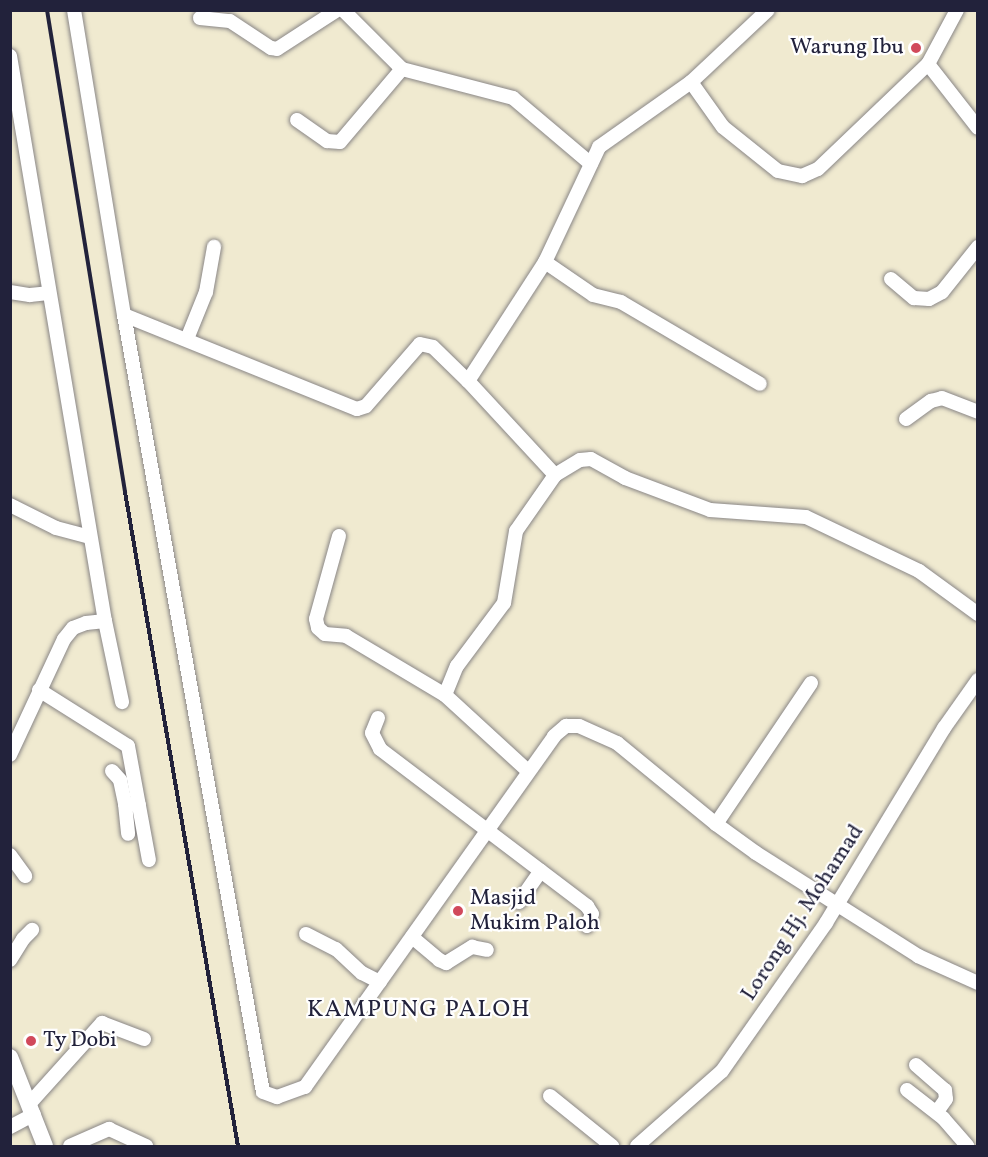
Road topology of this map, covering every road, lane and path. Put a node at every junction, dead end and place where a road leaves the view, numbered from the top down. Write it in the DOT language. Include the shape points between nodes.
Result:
graph roads {
  1 [pos="74,10"];
  2 [pos="338,10"];
  3 [pos="343,10"];
  4 [pos="768,10"];
  5 [pos="957,10"];
  6 [pos="200,18"];
  7 [pos="10,56"];
  8 [pos="928,64"];
  9 [pos="402,69"];
  10 [pos="691,82"];
  11 [pos="297,120"];
  12 [pos="978,128"];
  13 [pos="591,164"];
  14 [pos="214,247"];
  15 [pos="978,247"];
  16 [pos="545,262"];
  17 [pos="891,279"];
  18 [pos="10,292"];
  19 [pos="48,293"];
  20 [pos="124,315"];
  21 [pos="188,339"];
  22 [pos="468,381"];
  23 [pos="760,384"];
  24 [pos="978,412"];
  25 [pos="906,419"];
  26 [pos="555,475"];
  27 [pos="10,505"];
  28 [pos="339,536"];
  29 [pos="90,537"];
  30 [pos="978,614"];
  31 [pos="105,621"];
  32 [pos="978,680"];
  33 [pos="811,682"];
  34 [pos="39,690"];
  35 [pos="445,695"];
  36 [pos="122,702"];
  37 [pos="378,718"];
  38 [pos="10,755"];
  39 [pos="112,771"];
  40 [pos="528,771"];
  41 [pos="132,805"];
  42 [pos="716,824"];
  43 [pos="486,831"];
  44 [pos="128,834"];
  45 [pos="10,855"];
  46 [pos="149,860"];
  47 [pos="542,870"];
  48 [pos="25,876"];
  49 [pos="519,902"];
  50 [pos="838,903"];
  51 [pos="587,926"];
  52 [pos="32,930"];
  53 [pos="306,934"];
  54 [pos="412,937"];
  55 [pos="487,950"];
  56 [pos="10,960"];
  57 [pos="380,982"];
  58 [pos="978,983"];
  59 [pos="144,1039"];
  60 [pos="10,1058"];
  61 [pos="916,1065"];
  62 [pos="907,1090"];
  63 [pos="550,1096"];
  64 [pos="32,1108"];
  65 [pos="937,1112"];
  66 [pos="10,1127"];
  67 [pos="45,1146"];
  68 [pos="70,1146"];
  69 [pos="146,1146"];
  70 [pos="612,1146"];
  71 [pos="637,1146"];
  72 [pos="967,1146"];
  1 -- 20 [label="street"];
  2 -- 6 [label="street" via="277,49 230,21"];
  3 -- 9 [label="street"];
  4 -- 10 [label="street"];
  5 -- 8 [label="street"];
  7 -- 19 [label="street"];
  8 -- 10 [label="street" via="818,169 802,176 778,171 723,127"];
  8 -- 12 [label="street"];
  9 -- 11 [label="street" via="340,141 327,141"];
  9 -- 13 [label="street" via="513,98"];
  10 -- 13 [label="street" via="602,144"];
  13 -- 16 [label="street"];
  14 -- 21 [label="street" via="206,292"];
  15 -- 17 [label="street" via="942,292 929,299 914,298"];
  16 -- 22 [label="street"];
  16 -- 23 [label="street" via="593,295 621,303"];
  18 -- 19 [label="street" via="30,296"];
  19 -- 29 [label="street"];
  20 -- 21 [label="street"];
  20 -- 57 [label="street" via="263,1092 277,1097 305,1087"];
  21 -- 22 [label="street" via="357,409 366,406 420,344 433,347"];
  22 -- 26 [label="street"];
  24 -- 25 [label="street" via="942,399"];
  26 -- 30 [label="street" via="580,460 591,459 625,478 710,510 806,517 921,572"];
  26 -- 35 [label="street" via="516,531 504,603 457,666"];
  27 -- 29 [label="street" via="56,528"];
  28 -- 35 [label="street" via="316,619 318,628 325,634 348,637"];
  29 -- 31 [label="street"];
  31 -- 34 [label="street" via="74,628 64,639"];
  31 -- 36 [label="street"];
  32 -- 50 [label="street, Lorong Hj. Mohamad" via="944,728"];
  33 -- 42 [label="street"];
  34 -- 38 [label="street"];
  34 -- 41 [label="street" via="126,744 130,751"];
  35 -- 40 [label="street"];
  37 -- 43 [label="street" via="372,733 380,749"];
  39 -- 41 [label="street"];
  40 -- 42 [label="street" via="559,730 579,726 617,743"];
  40 -- 43 [label="street"];
  41 -- 44 [label="street"];
  41 -- 46 [label="street"];
  42 -- 50 [label="street"];
  43 -- 47 [label="street"];
  43 -- 54 [label="street"];
  45 -- 48 [label="street"];
  47 -- 49 [label="street"];
  47 -- 51 [label="street" via="591,909 592,919"];
  50 -- 58 [label="street" via="918,956"];
  50 -- 71 [label="street, Lorong Hj. Mohamad" via="722,1071"];
  52 -- 56 [label="street"];
  53 -- 57 [label="street" via="336,949 364,974"];
  54 -- 55 [label="street" via="446,963 469,948"];
  54 -- 57 [label="street"];
  59 -- 64 [label="street" via="102,1023"];
  60 -- 64 [label="main road"];
  61 -- 65 [label="street" via="945,1090 946,1099"];
  62 -- 65 [label="street"];
  63 -- 70 [label="street"];
  64 -- 66 [label="street"];
  64 -- 67 [label="main road"];
  65 -- 72 [label="street"];
  68 -- 69 [label="street" via="109,1129"];
}
